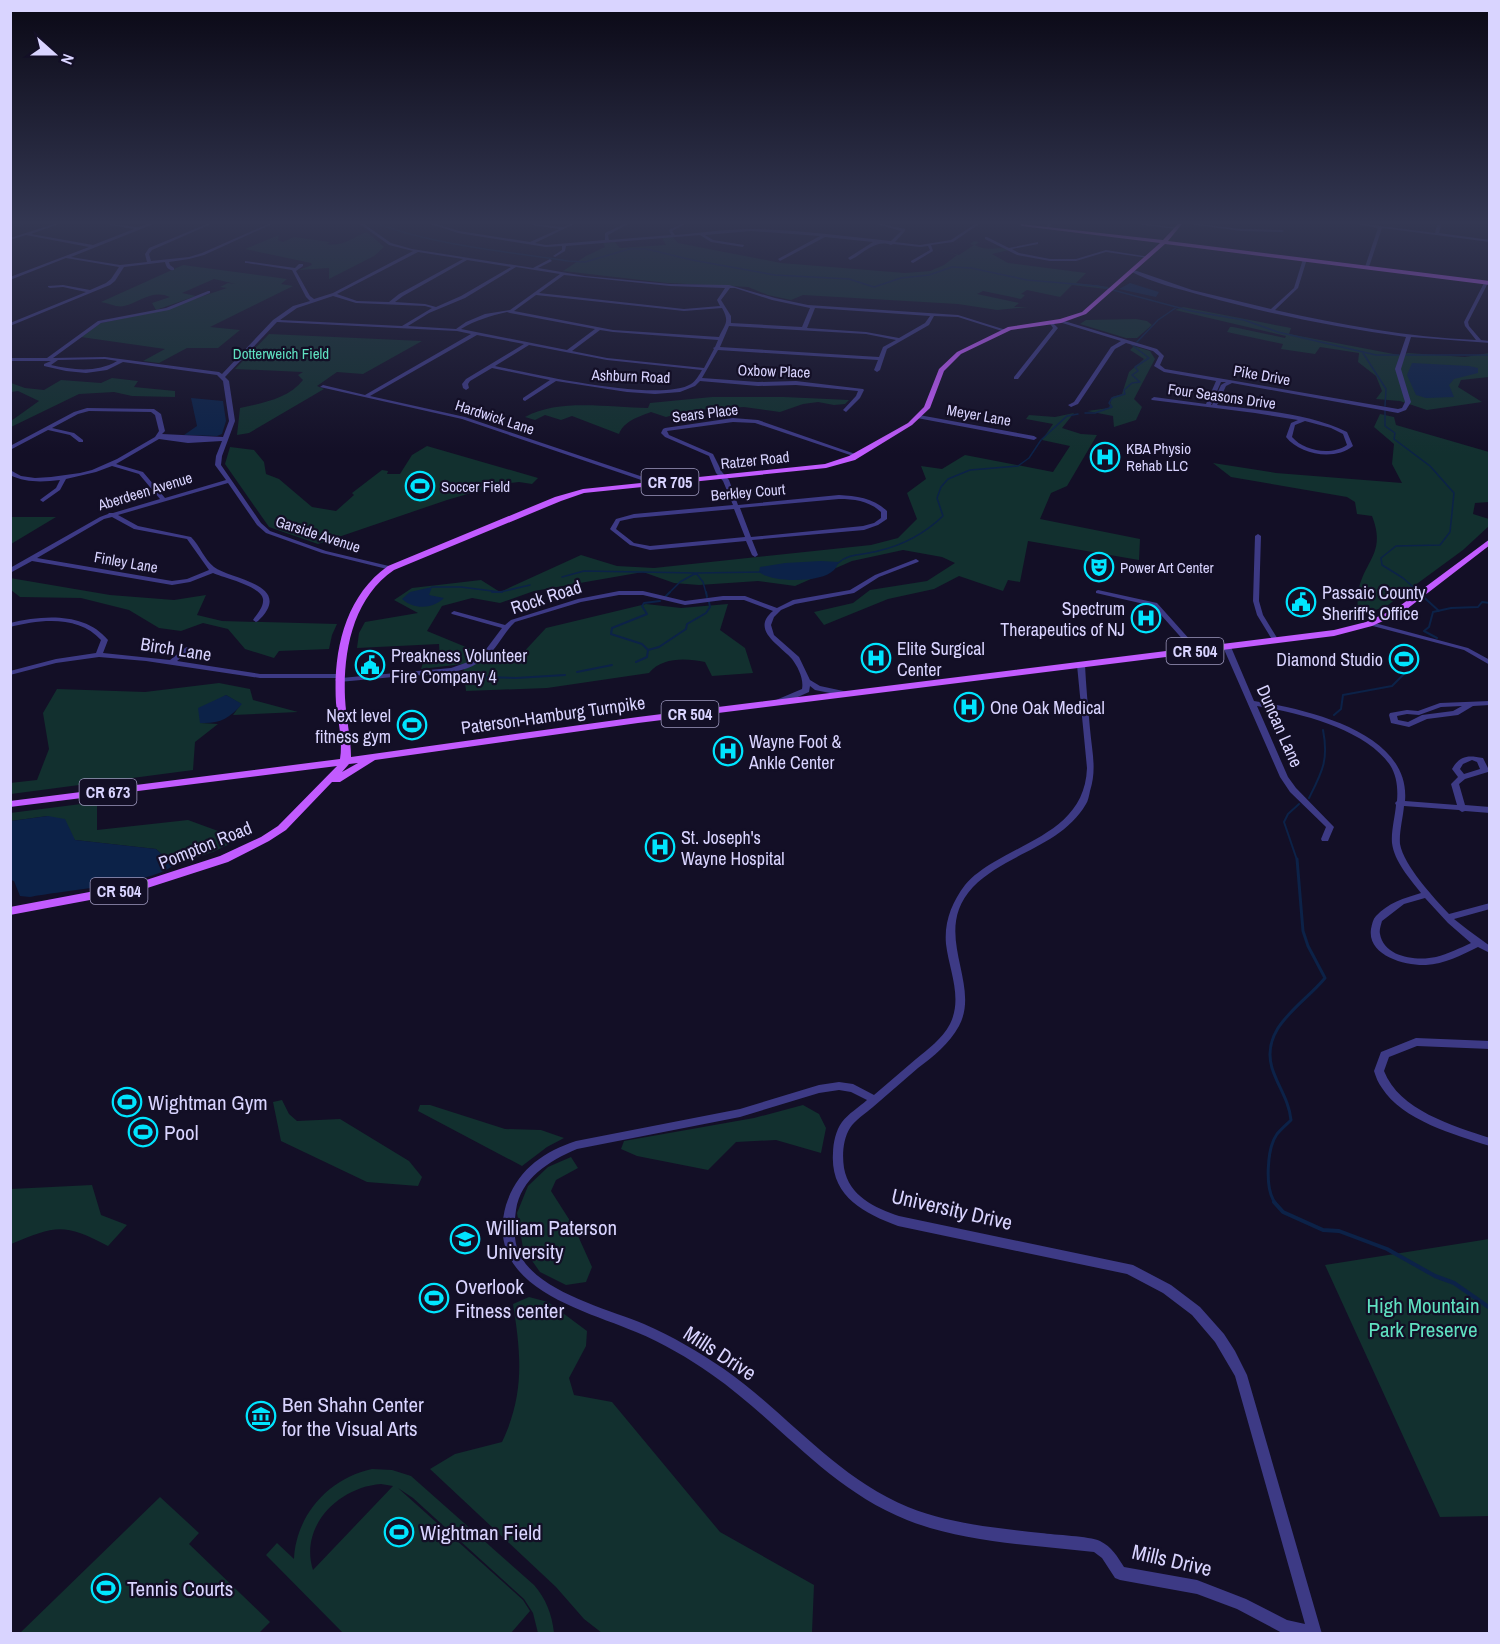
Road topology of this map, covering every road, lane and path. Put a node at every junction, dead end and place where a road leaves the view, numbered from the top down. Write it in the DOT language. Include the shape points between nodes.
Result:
graph roads {
  1 [pos="67,301"];
  2 [pos="187,301"];
  3 [pos="310,301"];
  4 [pos="350,301"];
  5 [pos="394,301"];
  6 [pos="454,301"];
  7 [pos="526,301"];
  8 [pos="602,301"];
  9 [pos="720,301"];
  10 [pos="784,301"];
  11 [pos="1099,301"];
  12 [pos="1225,301"];
  13 [pos="1283,301"];
  14 [pos="1478,301"];
  15 [pos="391,303"];
  16 [pos="813,306"];
  17 [pos="722,307"];
  18 [pos="437,308"];
  19 [pos="1272,311"];
  20 [pos="510,312"];
  21 [pos="933,314"];
  22 [pos="10,320"];
  23 [pos="19,321"];
  24 [pos="275,321"];
  25 [pos="1061,321"];
  26 [pos="1051,322"];
  27 [pos="728,324"];
  28 [pos="10,325"];
  29 [pos="403,327"];
  30 [pos="598,329"];
  31 [pos="804,329"];
  32 [pos="457,330"];
  33 [pos="1004,330"];
  34 [pos="477,333"];
  35 [pos="1409,336"];
  36 [pos="720,339"];
  37 [pos="898,339"];
  38 [pos="1125,341"];
  39 [pos="1479,341"];
  40 [pos="1490,342"];
  41 [pos="528,344"];
  42 [pos="716,348"];
  43 [pos="568,351"];
  44 [pos="49,358"];
  45 [pos="59,358"];
  46 [pos="881,359"];
  47 [pos="10,360"];
  48 [pos="123,360"];
  49 [pos="490,366"];
  50 [pos="704,369"];
  51 [pos="878,370"];
  52 [pos="223,376"];
  53 [pos="1016,378"];
  54 [pos="698,379"];
  55 [pos="554,380"];
  56 [pos="1219,380"];
  57 [pos="1233,382"];
  58 [pos="323,387"];
  59 [pos="466,388"];
  60 [pos="1218,391"];
  61 [pos="366,396"];
  62 [pos="525,399"];
  63 [pos="1154,399"];
  64 [pos="1071,405"];
  65 [pos="1211,407"];
  66 [pos="846,410"];
  67 [pos="919,417"];
  68 [pos="1287,418"];
  69 [pos="1303,420"];
  70 [pos="1293,424"];
  71 [pos="47,428"];
  72 [pos="160,436"];
  73 [pos="1034,438"];
  74 [pos="224,439"];
  75 [pos="81,441"];
  76 [pos="10,448"];
  77 [pos="858,456"];
  78 [pos="112,464"];
  79 [pos="10,472"];
  80 [pos="723,477"];
  81 [pos="64,478"];
  82 [pos="229,481"];
  83 [pos="656,483"];
  84 [pos="163,499"];
  85 [pos="43,500"];
  86 [pos="736,507"];
  87 [pos="111,514"];
  88 [pos="1258,536"];
  89 [pos="748,539"];
  90 [pos="1490,542"];
  91 [pos="754,555"];
  92 [pos="31,559"];
  93 [pos="916,561"];
  94 [pos="391,568"];
  95 [pos="214,570"];
  96 [pos="10,572"];
  97 [pos="1098,592"];
  98 [pos="777,610"];
  99 [pos="454,613"];
  100 [pos="1383,619"];
  101 [pos="256,620"];
  102 [pos="1371,624"];
  103 [pos="10,625"];
  104 [pos="505,627"];
  105 [pos="1393,629"];
  106 [pos="1276,641"];
  107 [pos="1227,647"];
  108 [pos="187,649"];
  109 [pos="1196,651"];
  110 [pos="99,655"];
  111 [pos="171,663"];
  112 [pos="1490,663"];
  113 [pos="1081,665"];
  114 [pos="10,673"];
  115 [pos="339,678"];
  116 [pos="807,681"];
  117 [pos="848,694"];
  118 [pos="776,703"];
  119 [pos="1490,703"];
  120 [pos="1252,704"];
  121 [pos="1428,714"];
  122 [pos="377,756"];
  123 [pos="345,761"];
  124 [pos="1462,777"];
  125 [pos="325,786"];
  126 [pos="10,799"];
  127 [pos="24,803"];
  128 [pos="1399,803"];
  129 [pos="10,804"];
  130 [pos="1462,809"];
  131 [pos="1490,810"];
  132 [pos="1325,839"];
  133 [pos="1425,895"];
  134 [pos="1489,906"];
  135 [pos="10,911"];
  136 [pos="1449,917"];
  137 [pos="1477,944"];
  138 [pos="1490,950"];
  139 [pos="1490,1044"];
  140 [pos="873,1099"];
  141 [pos="1490,1142"];
  142 [pos="1315,1633"];
  1 -- 23 [label="street"];
  2 -- 44 [label="street" via="167,309 100,322"];
  3 -- 24 [label="street"];
  4 -- 15 [label="street"];
  5 -- 15 [label="street"];
  6 -- 18 [label="street"];
  7 -- 20 [label="street"];
  8 -- 17 [label="street" via="684,309"];
  9 -- 17 [label="street"];
  10 -- 16 [label="street"];
  11 -- 25 [label="main road, Ratzer Road / CR 705" via="1084,314"];
  12 -- 19 [label="street"];
  13 -- 19 [label="street"];
  14 -- 39 [label="street" via="1466,322"];
  15 -- 18 [label="street"];
  16 -- 21 [label="street"];
  16 -- 31 [label="street"];
  17 -- 27 [label="street" via="729,316"];
  18 -- 29 [label="street"];
  19 -- 35 [label="street"];
  20 -- 30 [label="street"];
  20 -- 32 [label="street" via="491,314"];
  21 -- 33 [label="street" via="965,318"];
  21 -- 37 [label="street" via="927,324"];
  22 -- 23 [label="street"];
  23 -- 28 [label="street"];
  24 -- 29 [label="street"];
  24 -- 52 [label="street"];
  25 -- 26 [label="main road, Ratzer Road / CR 705"];
  25 -- 38 [label="street, Pike Drive"];
  26 -- 33 [label="main road, Ratzer Road / CR 705"];
  26 -- 53 [label="street" via="1056,328"];
  27 -- 31 [label="street"];
  27 -- 36 [label="street"];
  29 -- 32 [label="street"];
  30 -- 36 [label="street"];
  30 -- 43 [label="street"];
  31 -- 37 [label="street"];
  32 -- 34 [label="street"];
  33 -- 67 [label="main road, Ratzer Road / CR 705" via="948,362"];
  34 -- 41 [label="street"];
  34 -- 61 [label="street"];
  35 -- 39 [label="street"];
  35 -- 57 [label="street, Pike Drive" via="1398,369 1408,402 1402,411"];
  36 -- 42 [label="street"];
  37 -- 46 [label="street" via="885,348"];
  38 -- 56 [label="street, Pike Drive" via="1160,354 1157,366 1161,369"];
  38 -- 64 [label="street" via="1113,348"];
  39 -- 40 [label="street"];
  41 -- 43 [label="street"];
  41 -- 49 [label="street"];
  42 -- 46 [label="street"];
  42 -- 50 [label="street"];
  43 -- 50 [label="street" via="622,362"];
  44 -- 45 [label="street"];
  44 -- 47 [label="street"];
  45 -- 48 [label="street"];
  45 -- 48 [label="street" via="46,365 96,372"];
  46 -- 51 [label="street"];
  48 -- 52 [label="street"];
  49 -- 55 [label="street, Ashburn Road"];
  49 -- 59 [label="street" via="468,380"];
  50 -- 54 [label="street"];
  52 -- 74 [label="street, Garside Avenue" via="232,421"];
  54 -- 55 [label="street, Ashburn Road" via="688,387 667,391"];
  54 -- 66 [label="street, Oxbow Place" via="758,384 792,382 861,391"];
  55 -- 62 [label="street"];
  56 -- 57 [label="street, Pike Drive"];
  56 -- 60 [label="street"];
  57 -- 60 [label="street"];
  58 -- 61 [label="street, Hardwick Lane"];
  60 -- 65 [label="street"];
  61 -- 83 [label="street, Hardwick Lane" via="463,418"];
  63 -- 65 [label="street, Four Seasons Drive"];
  65 -- 68 [label="street, Four Seasons Drive"];
  67 -- 73 [label="street, Meyer Lane"];
  67 -- 77 [label="main road, Ratzer Road / CR 705"];
  68 -- 69 [label="street, Four Seasons Drive"];
  68 -- 70 [label="street, Four Seasons Drive"];
  69 -- 70 [label="street, Four Seasons Drive"];
  69 -- 70 [label="street, Four Seasons Drive" via="1341,429 1350,446 1339,451 1305,448 1290,440"];
  71 -- 72 [label="street" via="93,408 145,409 158,414"];
  71 -- 75 [label="street" via="72,434"];
  71 -- 76 [label="street"];
  72 -- 74 [label="street"];
  72 -- 78 [label="street"];
  74 -- 82 [label="street, Garside Avenue" via="218,465"];
  77 -- 80 [label="main road, Ratzer Road / CR 705" via="826,466"];
  77 -- 80 [label="street, Sears Place" via="756,421 733,420 664,432 708,453"];
  78 -- 81 [label="street" via="92,473"];
  78 -- 84 [label="street" via="141,473"];
  79 -- 81 [label="street" via="33,480"];
  80 -- 83 [label="main road, Ratzer Road / CR 705"];
  80 -- 86 [label="street"];
  81 -- 85 [label="street" via="58,489"];
  82 -- 84 [label="street, Aberdeen Avenue"];
  82 -- 94 [label="street, Garside Avenue" via="268,532 324,552"];
  83 -- 94 [label="main road, Ratzer Road / CR 705" via="596,488 570,495"];
  84 -- 87 [label="street, Aberdeen Avenue"];
  86 -- 89 [label="street"];
  86 -- 89 [label="street, Berkley Court" via="628,517 615,523 613,529 632,544 645,548"];
  86 -- 89 [label="street, Berkley Court" via="851,497 874,504 885,514 881,521 864,528"];
  87 -- 92 [label="street, Aberdeen Avenue"];
  87 -- 95 [label="street" via="136,528 189,538"];
  88 -- 106 [label="street" via="1256,601"];
  89 -- 91 [label="street"];
  90 -- 100 [label="main road, Paterson-Hamburg Turnpike / CR 504"];
  92 -- 95 [label="street, Finley Lane" via="172,583"];
  92 -- 96 [label="street, Aberdeen Avenue"];
  93 -- 98 [label="street" via="877,576 852,592 793,603"];
  94 -- 115 [label="main road, Ratzer Road / CR 705" via="374,582 350,620"];
  95 -- 101 [label="street" via="262,591 266,605"];
  97 -- 109 [label="street" via="1155,604"];
  98 -- 104 [label="street, Rock Road" via="745,598 686,603 619,592 532,613"];
  98 -- 116 [label="street" via="768,625 771,636 796,659"];
  99 -- 104 [label="street"];
  100 -- 102 [label="main road, Paterson-Hamburg Turnpike / CR 504"];
  100 -- 105 [label="street"];
  102 -- 105 [label="street"];
  102 -- 106 [label="main road, Paterson-Hamburg Turnpike / CR 504"];
  103 -- 110 [label="street" via="55,619 83,625 102,634 105,640"];
  104 -- 115 [label="street, Rock Road" via="486,653 466,666"];
  105 -- 112 [label="street" via="1466,650"];
  106 -- 107 [label="main road, Paterson-Hamburg Turnpike / CR 504"];
  107 -- 109 [label="main road, Paterson-Hamburg Turnpike / CR 504"];
  107 -- 120 [label="street, Duncan Lane"];
  108 -- 111 [label="street"];
  109 -- 113 [label="main road, Paterson-Hamburg Turnpike / CR 504"];
  110 -- 111 [label="street, Birch Lane"];
  110 -- 114 [label="street, Birch Lane"];
  111 -- 115 [label="street, Birch Lane" via="260,676"];
  113 -- 117 [label="main road, Paterson-Hamburg Turnpike / CR 504"];
  113 -- 140 [label="street, University Drive" via="1091,768 1084,799 1059,830 996,863 967,888 950,927 950,950 961,993 956,1025 944,1041"];
  115 -- 123 [label="main road, Ratzer Road / CR 705"];
  116 -- 117 [label="street" via="822,689"];
  116 -- 118 [label="street" via="806,690"];
  117 -- 118 [label="main road, Paterson-Hamburg Turnpike / CR 504"];
  118 -- 122 [label="main road, Paterson-Hamburg Turnpike / CR 504"];
  119 -- 121 [label="street" via="1440,705"];
  120 -- 128 [label="street" via="1308,714 1372,743 1399,776"];
  120 -- 132 [label="street, Duncan Lane" via="1293,790 1330,827"];
  122 -- 123 [label="main road, Paterson-Hamburg Turnpike / CR 504"];
  122 -- 125 [label="main road"];
  123 -- 125 [label="main road, Pompton Road / CR 504"];
  123 -- 127 [label="main road, Paterson-Hamburg Turnpike / CR 673"];
  124 -- 130 [label="street" via="1455,784"];
  125 -- 135 [label="main road, Pompton Road / CR 504" via="275,833 224,859 138,887"];
  126 -- 127 [label="street"];
  127 -- 129 [label="main road, Paterson-Hamburg Turnpike / CR 673"];
  128 -- 130 [label="street"];
  128 -- 133 [label="street" via="1397,850"];
  130 -- 131 [label="street"];
  133 -- 136 [label="street"];
  133 -- 137 [label="street" via="1401,902 1378,919 1375,933 1381,946 1393,957 1411,962 1433,961"];
  134 -- 136 [label="street"];
  136 -- 137 [label="street"];
  137 -- 138 [label="street"];
  139 -- 141 [label="street" via="1416,1042 1385,1055 1378,1071 1387,1089 1416,1112"];
  140 -- 142 [label="street, University Drive" via="846,1124 837,1140 836,1157 841,1179 871,1211 898,1221 1129,1269 1186,1300 1208,1322 1226,1345 1241,1375"];
  140 -- 142 [label="street, Mills Drive" via="853,1088 819,1089 740,1113 576,1145 555,1153 523,1178 514,1194 508,1233 514,1254 533,1281 550,1292 643,1330 720,1373 847,1480 907,1514 977,1533 1096,1546 1107,1553 1120,1573 1197,1587 1276,1623"];
}
